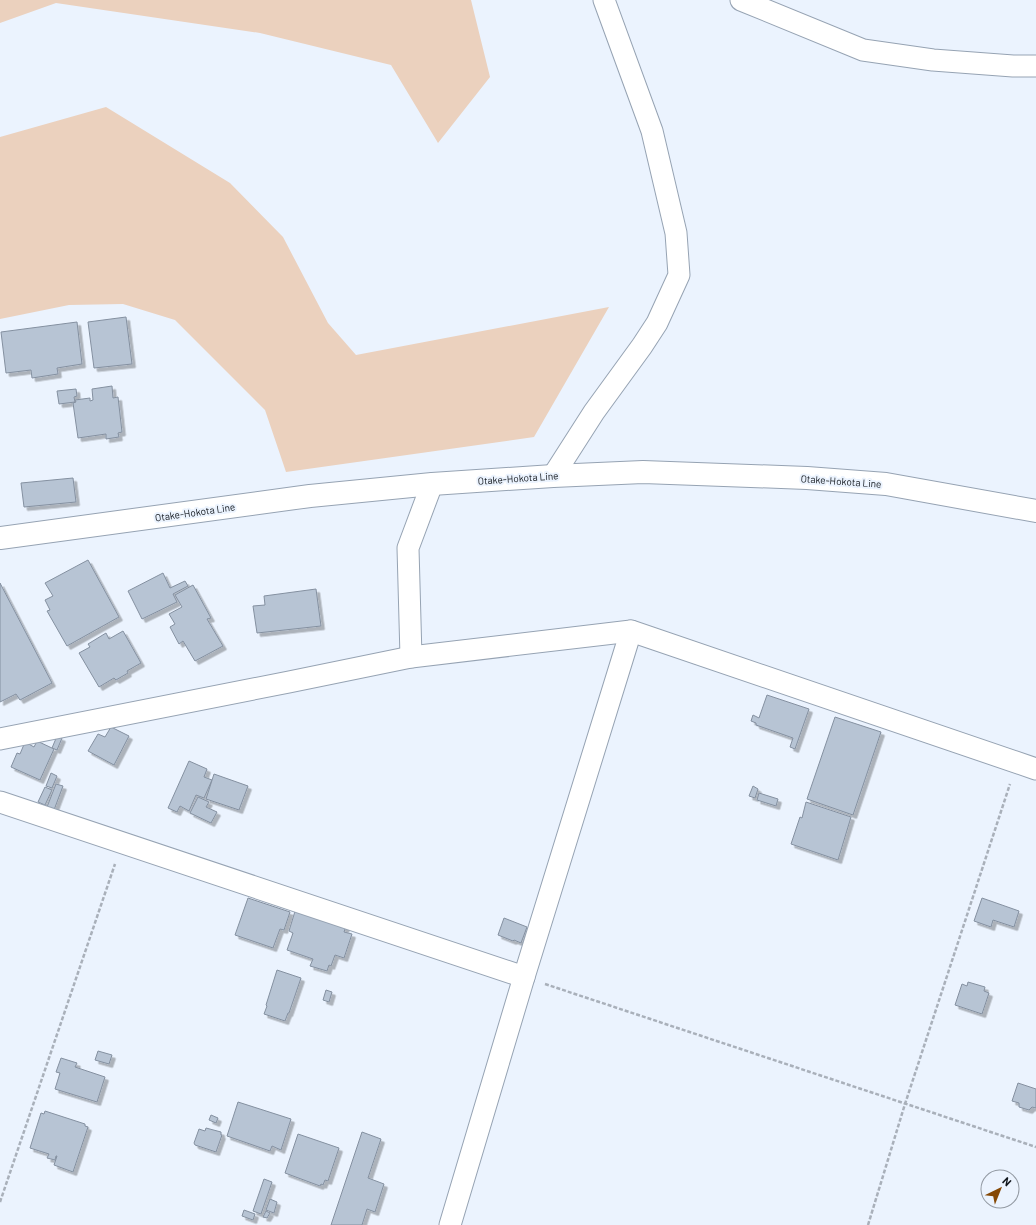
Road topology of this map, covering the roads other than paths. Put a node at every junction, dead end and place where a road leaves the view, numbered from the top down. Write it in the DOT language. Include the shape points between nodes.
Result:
graph roads {
  1 [pos="604,0"];
  2 [pos="741,0"];
  3 [pos="1036,66"];
  4 [pos="553,476"];
  5 [pos="432,484"];
  6 [pos="1036,511"];
  7 [pos="0,538"];
  8 [pos="631,631"];
  9 [pos="411,657"];
  10 [pos="0,739"];
  11 [pos="1036,769"];
  12 [pos="0,802"];
  13 [pos="524,977"];
  14 [pos="450,1225"];
  1 -- 4 [label="street" via="652,131 676,233 678,275 653,329 594,412"];
  2 -- 3 [label="street" via="863,50 933,60"];
  4 -- 5 [label="main road, Otake-Hokota Line"];
  4 -- 6 [label="main road, Otake-Hokota Line" via="643,472 807,478 886,484"];
  5 -- 7 [label="main road, Otake-Hokota Line" via="310,496"];
  5 -- 9 [label="street" via="408,548"];
  8 -- 9 [label="street"];
  8 -- 11 [label="street"];
  8 -- 13 [label="street"];
  9 -- 10 [label="street"];
  12 -- 13 [label="street"];
  13 -- 14 [label="street"];
}
